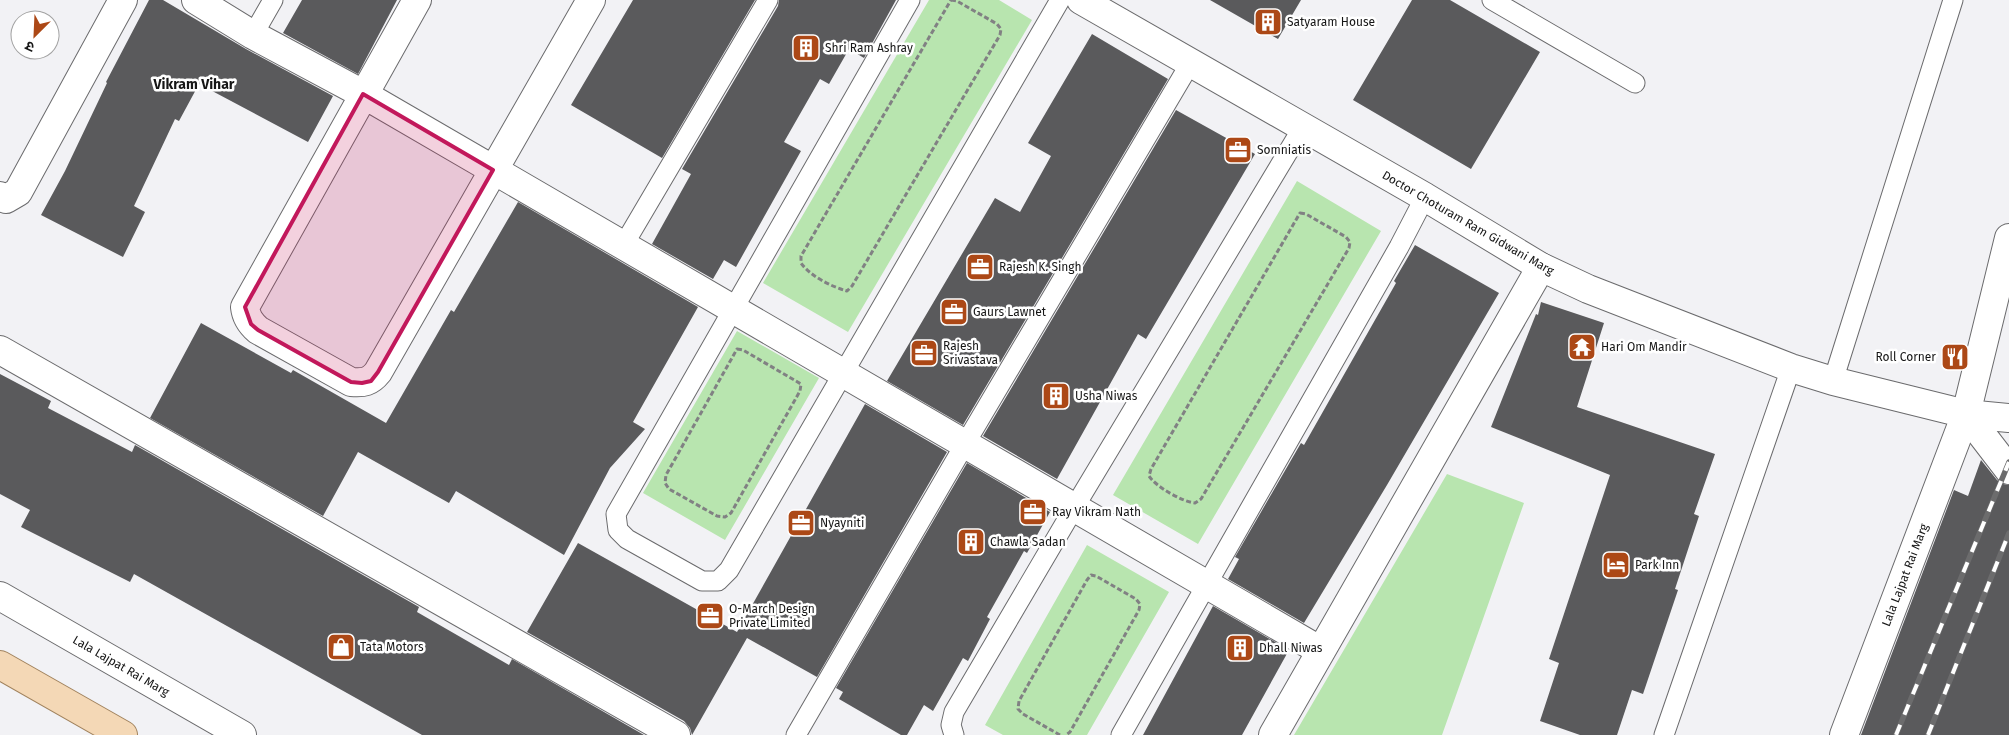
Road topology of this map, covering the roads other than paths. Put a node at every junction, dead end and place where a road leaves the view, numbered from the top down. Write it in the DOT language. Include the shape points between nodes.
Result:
graph roads {
  1 [pos="123,0"];
  2 [pos="196,0"];
  3 [pos="273,0"];
  4 [pos="416,0"];
  5 [pos="591,0"];
  6 [pos="768,0"];
  7 [pos="910,0"];
  8 [pos="1060,0"];
  9 [pos="1081,0"];
  10 [pos="1492,0"];
  11 [pos="1953,0"];
  12 [pos="253,35"];
  13 [pos="1191,62"];
  14 [pos="1635,83"];
  15 [pos="363,94"];
  16 [pos="1303,127"];
  17 [pos="493,170"];
  18 [pos="0,196"];
  19 [pos="1425,197"];
  20 [pos="2009,238"];
  21 [pos="623,246"];
  22 [pos="1541,268"];
  23 [pos="733,309"];
  24 [pos="0,350"];
  25 [pos="1790,368"];
  26 [pos="844,373"];
  27 [pos="1833,381"];
  28 [pos="1966,414"];
  29 [pos="2009,418"];
  30 [pos="965,444"];
  31 [pos="2009,470"];
  32 [pos="1074,508"];
  33 [pos="1207,585"];
  34 [pos="0,596"];
  35 [pos="1322,651"];
  36 [pos="0,665"];
  37 [pos="123,735"];
  38 [pos="242,735"];
  39 [pos="676,735"];
  40 [pos="796,735"];
  41 [pos="954,735"];
  42 [pos="1121,735"];
  43 [pos="1273,735"];
  44 [pos="1664,735"];
  45 [pos="1844,735"];
  1 -- 18 [label="street" via="18,192 6,199"];
  2 -- 12 [label="street"];
  3 -- 12 [label="lane"];
  4 -- 15 [label="street"];
  5 -- 17 [label="street"];
  6 -- 21 [label="lane"];
  7 -- 23 [label="lane"];
  8 -- 26 [label="lane"];
  9 -- 13 [label="street, Doctor Choturam Ram Gidwani Marg"];
  10 -- 14 [label="lane"];
  11 -- 27 [label="lane"];
  12 -- 15 [label="street"];
  13 -- 16 [label="street, Doctor Choturam Ram Gidwani Marg"];
  13 -- 30 [label="lane"];
  15 -- 17 [label="street"];
  15 -- 17 [label="street" via="248,299 246,315 258,330 351,382 371,381"];
  16 -- 19 [label="street, Doctor Choturam Ram Gidwani Marg"];
  16 -- 32 [label="lane"];
  17 -- 21 [label="street"];
  19 -- 22 [label="street, Doctor Choturam Ram Gidwani Marg"];
  19 -- 33 [label="lane"];
  20 -- 28 [label="street, Lala Lajpat Rai Marg"];
  21 -- 23 [label="street"];
  22 -- 25 [label="street, Doctor Choturam Ram Gidwani Marg"];
  22 -- 35 [label="street"];
  23 -- 26 [label="street"];
  23 -- 26 [label="lane" via="616,514 618,530 627,539 702,581 718,581 729,570"];
  24 -- 39 [label="street"];
  25 -- 27 [label="street, Doctor Choturam Ram Gidwani Marg"];
  25 -- 44 [label="lane"];
  26 -- 30 [label="street"];
  27 -- 28 [label="street, Doctor Choturam Ram Gidwani Marg"];
  28 -- 29 [label="street, Doctor Choturam Ram Gidwani Marg"];
  28 -- 31 [label="street"];
  28 -- 45 [label="street, Lala Lajpat Rai Marg"];
  30 -- 32 [label="street"];
  30 -- 40 [label="lane"];
  32 -- 33 [label="street"];
  32 -- 41 [label="lane" via="954,712 951,726"];
  33 -- 35 [label="street"];
  33 -- 42 [label="lane"];
  34 -- 38 [label="street, Lala Lajpat Rai Marg"];
  35 -- 43 [label="street"];
  36 -- 37 [label="main road"];
}
